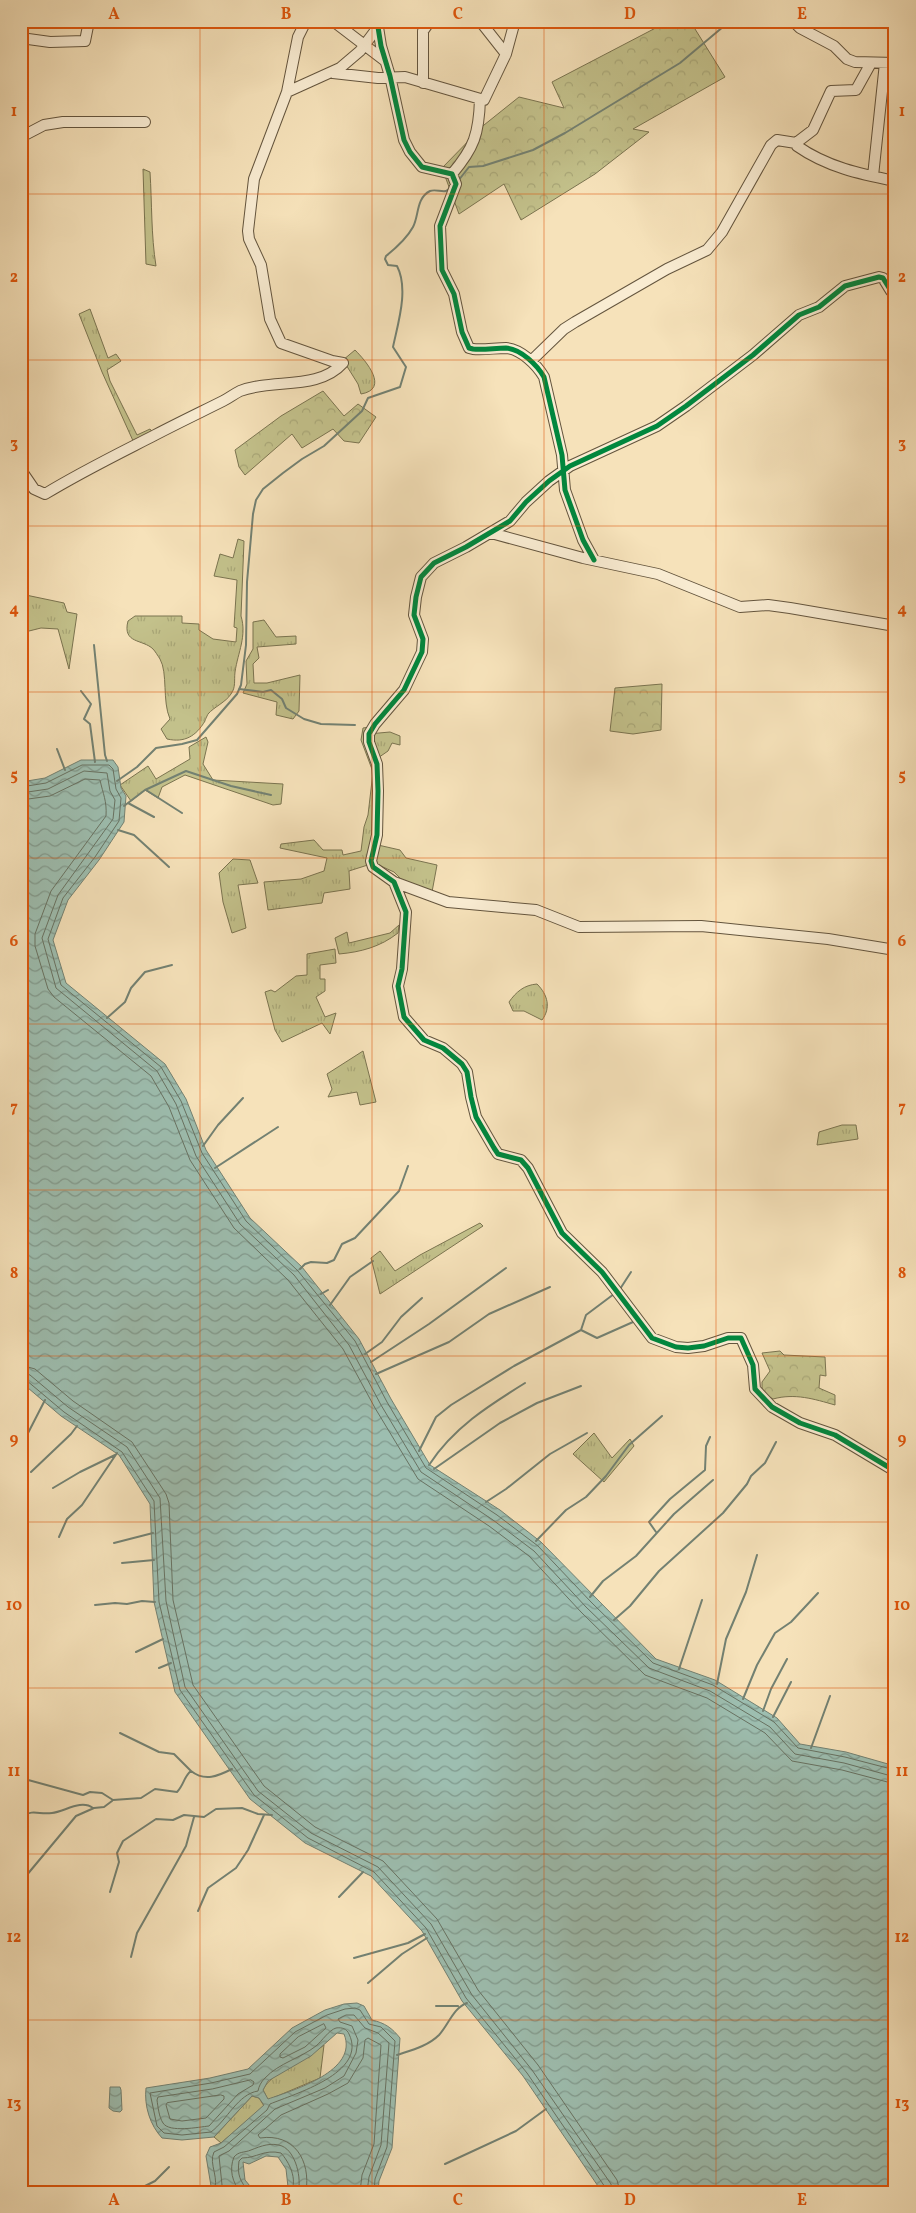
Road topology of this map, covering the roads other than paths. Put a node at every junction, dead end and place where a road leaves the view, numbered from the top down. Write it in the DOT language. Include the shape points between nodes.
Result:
graph roads {
  1 [pos="90,21"];
  2 [pos="306,21"];
  3 [pos="333,21"];
  4 [pos="430,21"];
  5 [pos="480,21"];
  6 [pos="515,21"];
  7 [pos="793,21"];
  8 [pos="379,24"];
  9 [pos="21,38"];
  10 [pos="364,45"];
  11 [pos="506,54"];
  12 [pos="384,60"];
  13 [pos="871,63"];
  14 [pos="890,63"];
  15 [pos="333,73"];
  16 [pos="390,76"];
  17 [pos="423,83"];
  18 [pos="287,92"];
  19 [pos="480,99"];
  20 [pos="145,122"];
  21 [pos="21,137"];
  22 [pos="796,143"];
  23 [pos="452,174"];
  24 [pos="873,176"];
  25 [pos="895,181"];
  26 [pos="895,287"];
  27 [pos="531,361"];
  28 [pos="21,470"];
  29 [pos="563,470"];
  30 [pos="491,532"];
  31 [pos="594,560"];
  32 [pos="895,626"];
  33 [pos="394,882"];
  34 [pos="895,950"];
  35 [pos="895,1471"];
  1 -- 9 [label="street" via="85,42"];
  2 -- 18 [label="street" via="298,37"];
  3 -- 10 [label="street"];
  4 -- 17 [label="street" via="423,31"];
  5 -- 11 [label="street"];
  6 -- 11 [label="street"];
  7 -- 13 [label="street" via="834,46 846,59"];
  8 -- 10 [label="street"];
  8 -- 12 [label="street"];
  10 -- 12 [label="street"];
  10 -- 15 [label="street"];
  11 -- 19 [label="street" via="484,100"];
  12 -- 16 [label="street"];
  13 -- 14 [label="street"];
  13 -- 22 [label="street" via="856,90 831,91 813,130"];
  14 -- 24 [label="street"];
  15 -- 16 [label="street" via="378,78"];
  15 -- 18 [label="street"];
  16 -- 17 [label="street"];
  16 -- 23 [label="street" via="404,140 410,152 422,167"];
  17 -- 19 [label="street"];
  18 -- 28 [label="street" via="254,178 249,239 261,265 270,319 281,343 343,362 337,370 315,380 239,392 44,494 34,490"];
  19 -- 23 [label="street" via="474,142"];
  20 -- 21 [label="street" via="63,122 44,125"];
  22 -- 24 [label="street" via="832,166"];
  22 -- 27 [label="street" via="777,140 771,146 722,232 707,250 575,322"];
  23 -- 27 [label="street" via="456,187 439,233 442,270 454,294 464,338 469,348 510,349"];
  24 -- 25 [label="street"];
  26 -- 29 [label="street" via="891,291 879,277 845,286 819,307 799,315 753,355 657,426"];
  27 -- 29 [label="street" via="544,377"];
  29 -- 30 [label="street" via="510,520"];
  29 -- 31 [label="street" via="568,499"];
  30 -- 31 [label="street"];
  30 -- 33 [label="street" via="434,563 421,577 414,615 423,639 422,652 404,690 369,734 377,764 378,791 377,840 371,860 373,866"];
  31 -- 32 [label="street" via="658,574 740,607 790,608"];
  33 -- 34 [label="street" via="448,902 536,910 579,927 701,926 828,939"];
  33 -- 35 [label="street" via="406,912 398,986 402,1012 424,1040 443,1048 465,1068 476,1117 494,1148 498,1154 521,1160 528,1168 567,1240 602,1272 652,1338 688,1348 741,1338 753,1366 755,1389 772,1406 800,1423 835,1435"];
}
